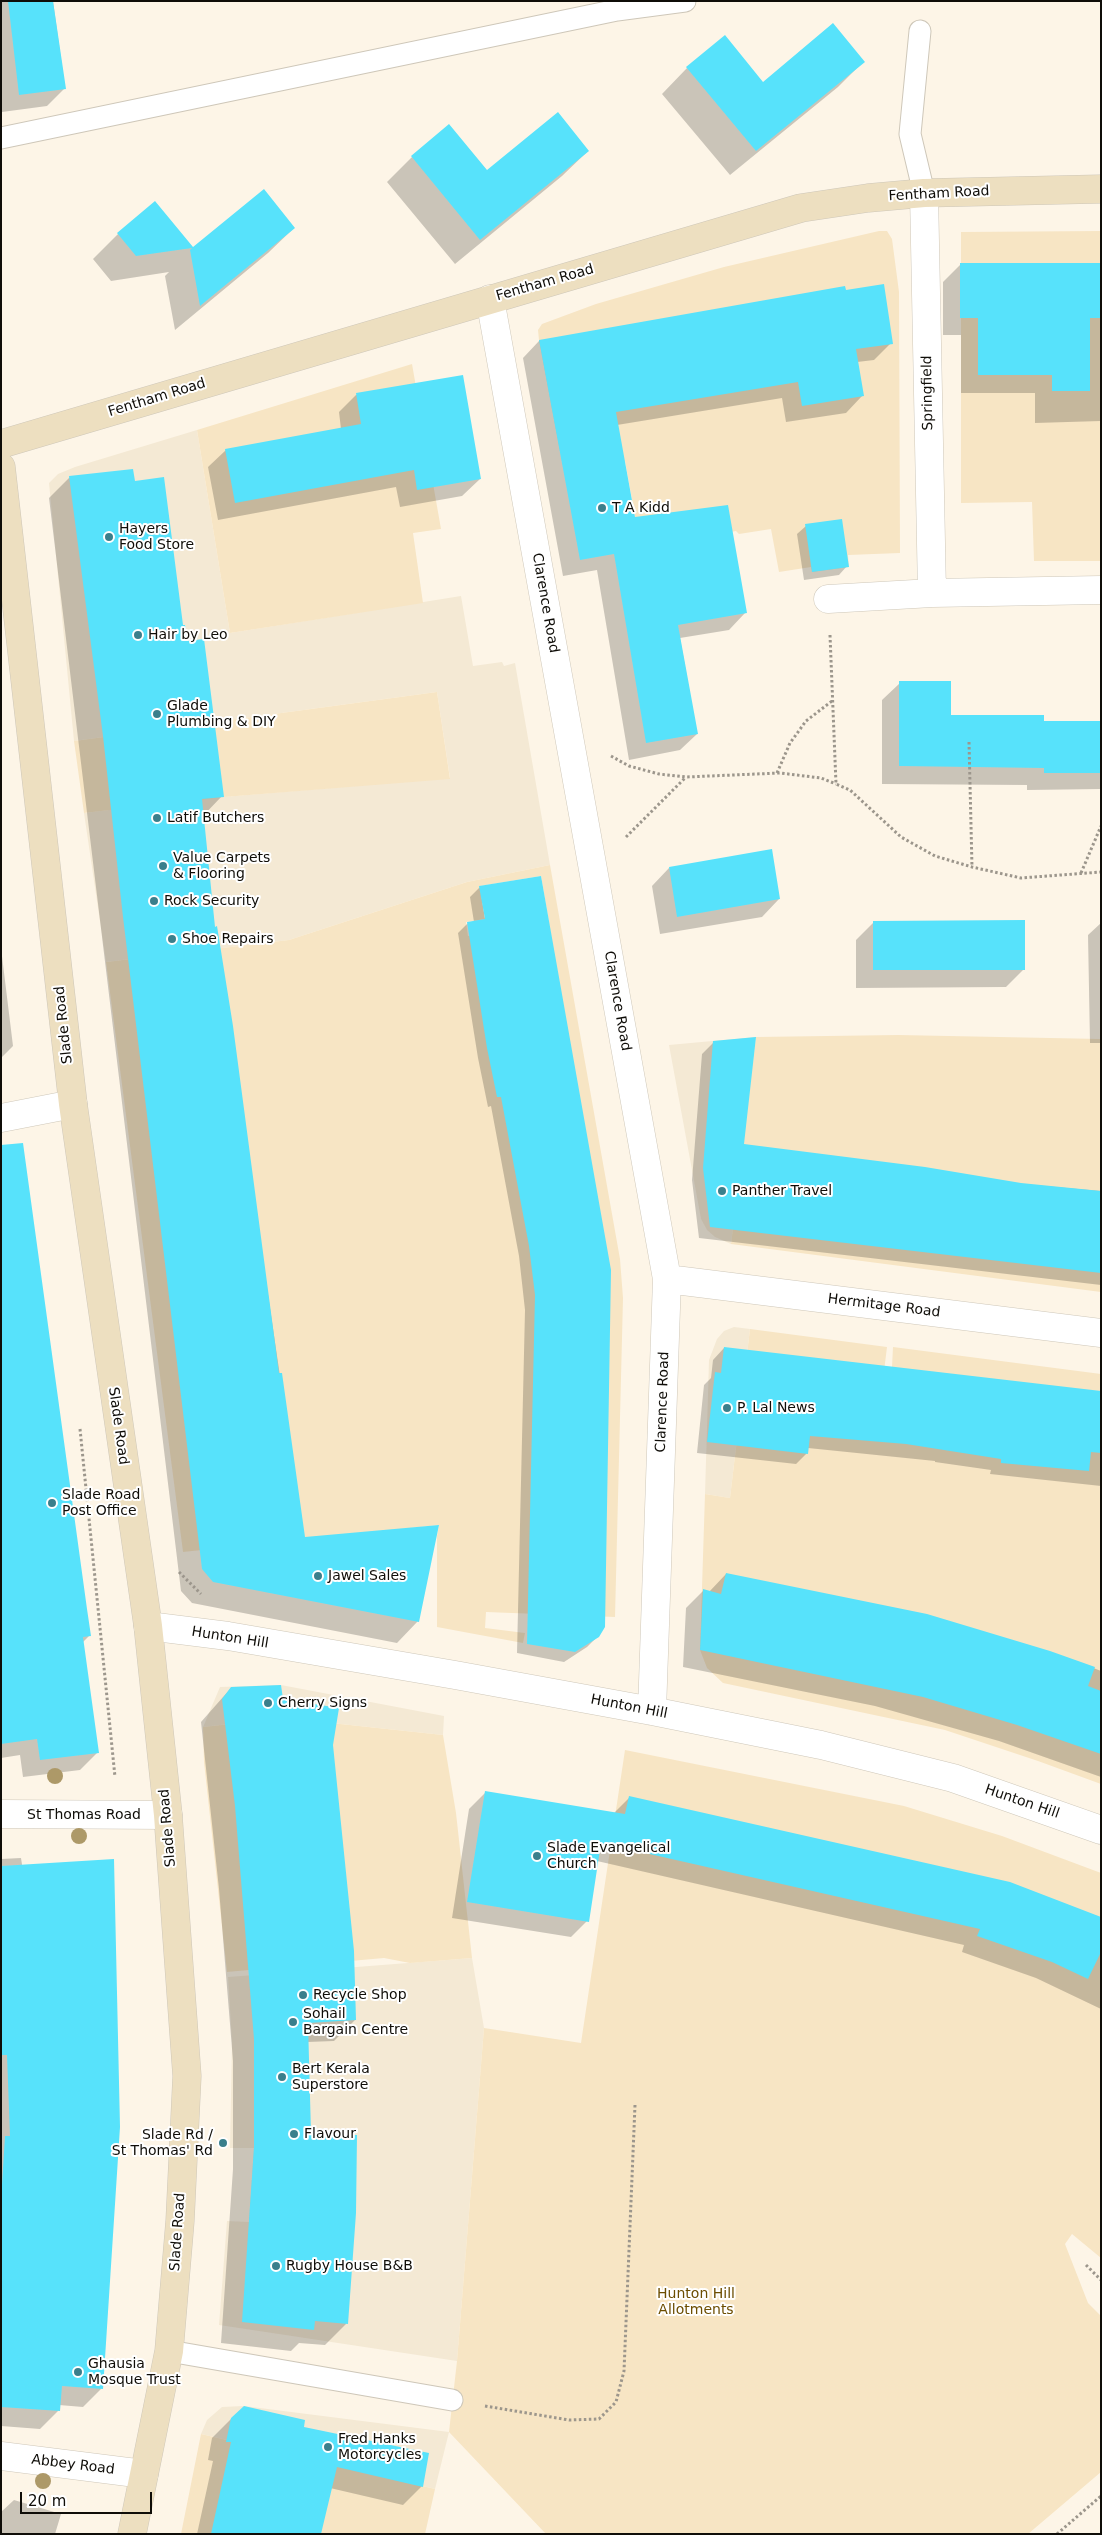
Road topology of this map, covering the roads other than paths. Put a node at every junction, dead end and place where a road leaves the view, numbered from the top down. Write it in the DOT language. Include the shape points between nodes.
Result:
graph roads {
  1 [pos="685,1"];
  2 [pos="920,31"];
  3 [pos="1,138"];
  4 [pos="1101,189"];
  5 [pos="924,193"];
  6 [pos="490,299"];
  7 [pos="1,444"];
  8 [pos="1,467"];
  9 [pos="1101,590"];
  10 [pos="932,593"];
  11 [pos="828,599"];
  12 [pos="73,1104"];
  13 [pos="1,1118"];
  14 [pos="668,1278"];
  15 [pos="1101,1333"];
  16 [pos="148,1626"];
  17 [pos="652,1710"];
  18 [pos="1,1814"];
  19 [pos="168,1815"];
  20 [pos="1101,1830"];
  21 [pos="170,2351"];
  22 [pos="452,2400"];
  23 [pos="1,2456"];
  24 [pos="144,2474"];
  25 [pos="132,2534"];
  1 -- 3 [label="lane" via="617,10"];
  2 -- 5 [label="lane" via="910,134"];
  4 -- 5 [label="street, Fentham Road"];
  5 -- 6 [label="street, Fentham Road" via="801,208"];
  5 -- 10 [label="street, Springfield"];
  6 -- 7 [label="street, Fentham Road"];
  6 -- 14 [label="street, Clarence Road"];
  8 -- 12 [label="street, Slade Road"];
  9 -- 10 [label="street"];
  10 -- 11 [label="street"];
  12 -- 13 [label="street"];
  12 -- 16 [label="street, Slade Road"];
  14 -- 15 [label="street, Hermitage Road"];
  14 -- 17 [label="street, Clarence Road"];
  16 -- 17 [label="street, Hunton Hill" via="228,1636"];
  16 -- 19 [label="street, Slade Road"];
  17 -- 20 [label="street, Hunton Hill" via="822,1745 954,1778"];
  18 -- 19 [label="street, St Thomas Road"];
  19 -- 21 [label="street, Slade Road" via="187,2076"];
  21 -- 22 [label="lane"];
  21 -- 24 [label="street, Slade Road"];
  23 -- 24 [label="street, Abbey Road"];
  24 -- 25 [label="street, Slade Road"];
}
